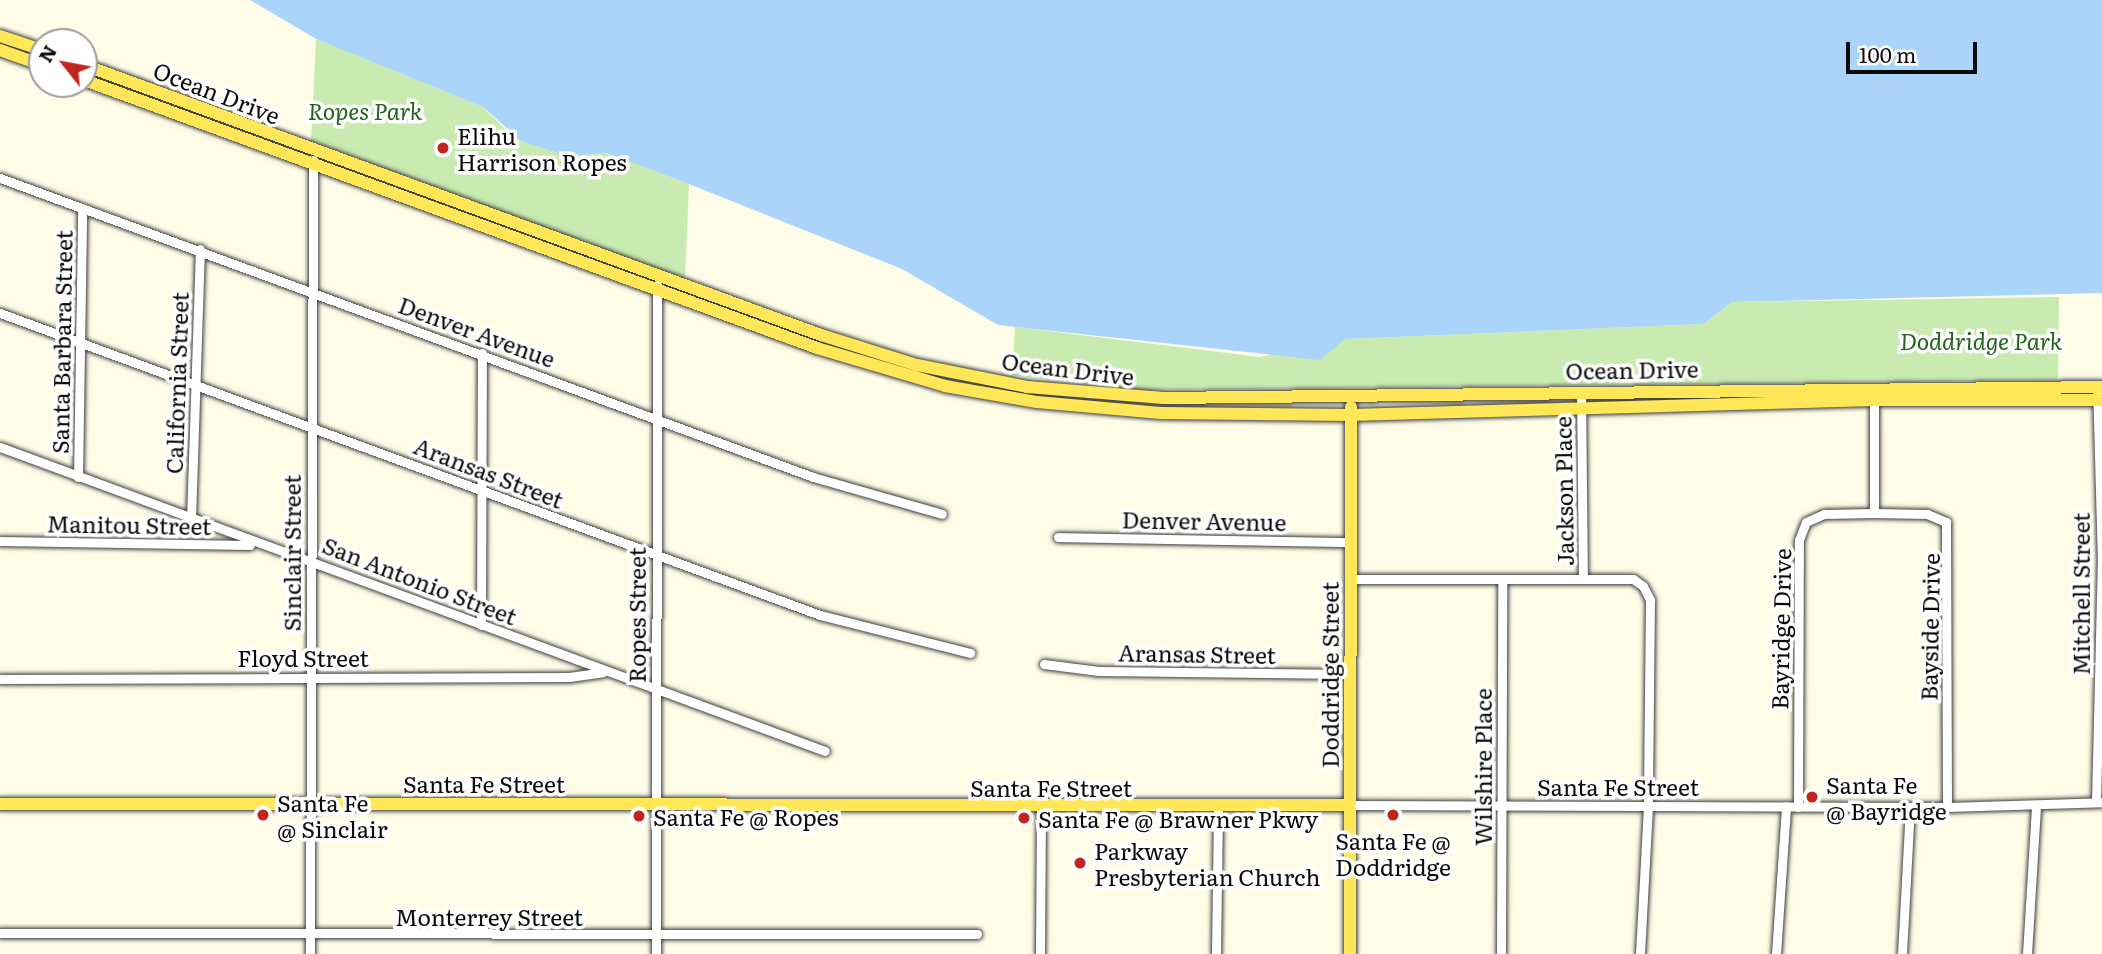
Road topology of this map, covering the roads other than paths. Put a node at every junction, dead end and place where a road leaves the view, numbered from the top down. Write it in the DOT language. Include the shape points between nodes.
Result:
graph roads {
  1 [pos="0,36"];
  2 [pos="28,45"];
  3 [pos="0,50"];
  4 [pos="28,60"];
  5 [pos="100,71"];
  6 [pos="98,85"];
  7 [pos="154,91"];
  8 [pos="149,104"];
  9 [pos="236,122"];
  10 [pos="231,135"];
  11 [pos="314,151"];
  12 [pos="313,165"];
  13 [pos="374,172"];
  14 [pos="0,178"];
  15 [pos="370,186"];
  16 [pos="82,208"];
  17 [pos="484,212"];
  18 [pos="479,226"];
  19 [pos="200,249"];
  20 [pos="655,276"];
  21 [pos="313,292"];
  22 [pos="659,292"];
  23 [pos="0,313"];
  24 [pos="774,319"];
  25 [pos="771,332"];
  26 [pos="821,335"];
  27 [pos="80,341"];
  28 [pos="817,348"];
  29 [pos="872,352"];
  30 [pos="482,353"];
  31 [pos="868,365"];
  32 [pos="915,372"];
  33 [pos="194,384"];
  34 [pos="1733,387"];
  35 [pos="1662,390"];
  36 [pos="1581,391"];
  37 [pos="1083,393"];
  38 [pos="1874,393"];
  39 [pos="2099,393"];
  40 [pos="1352,396"];
  41 [pos="1733,404"];
  42 [pos="1083,407"];
  43 [pos="1663,407"];
  44 [pos="1581,410"];
  45 [pos="1351,415"];
  46 [pos="657,418"];
  47 [pos="312,425"];
  48 [pos="0,447"];
  49 [pos="78,477"];
  50 [pos="483,491"];
  51 [pos="1874,513"];
  52 [pos="942,514"];
  53 [pos="191,519"];
  54 [pos="1058,537"];
  55 [pos="0,541"];
  56 [pos="1350,542"];
  57 [pos="257,545"];
  58 [pos="655,555"];
  59 [pos="309,558"];
  60 [pos="1349,579"];
  61 [pos="1583,579"];
  62 [pos="1502,580"];
  63 [pos="481,625"];
  64 [pos="970,653"];
  65 [pos="1044,664"];
  66 [pos="605,671"];
  67 [pos="1350,674"];
  68 [pos="310,676"];
  69 [pos="0,679"];
  70 [pos="656,690"];
  71 [pos="2101,711"];
  72 [pos="825,751"];
  73 [pos="2099,802"];
  74 [pos="310,803"];
  75 [pos="0,804"];
  76 [pos="654,805"];
  77 [pos="1350,805"];
  78 [pos="2036,805"];
  79 [pos="1648,806"];
  80 [pos="1786,806"];
  81 [pos="1501,807"];
  82 [pos="1798,807"];
  83 [pos="1910,807"];
  84 [pos="1947,807"];
  85 [pos="1041,808"];
  86 [pos="1218,809"];
  87 [pos="0,933"];
  88 [pos="977,934"];
  89 [pos="656,935"];
  90 [pos="310,936"];
  91 [pos="310,954"];
  92 [pos="656,954"];
  93 [pos="1040,954"];
  94 [pos="1216,954"];
  95 [pos="1350,954"];
  96 [pos="1501,954"];
  97 [pos="1640,954"];
  98 [pos="1776,954"];
  99 [pos="1902,954"];
  100 [pos="2027,954"];
  1 -- 2 [label="main road"];
  3 -- 4 [label="main road"];
  5 -- 7 [label="main road, Ocean Drive"];
  6 -- 8 [label="main road, Ocean Drive"];
  7 -- 8 [label="main road"];
  7 -- 9 [label="main road, Ocean Drive"];
  8 -- 10 [label="main road, Ocean Drive"];
  9 -- 10 [label="main road"];
  9 -- 11 [label="main road, Ocean Drive"];
  10 -- 12 [label="main road, Ocean Drive"];
  11 -- 12 [label="street, Sinclair Street"];
  11 -- 13 [label="main road, Ocean Drive"];
  12 -- 15 [label="main road, Ocean Drive"];
  12 -- 21 [label="street, Sinclair Street"];
  13 -- 15 [label="main road"];
  13 -- 17 [label="main road, Ocean Drive"];
  14 -- 16 [label="street, Denver Avenue"];
  15 -- 18 [label="main road, Ocean Drive"];
  16 -- 19 [label="street, Denver Avenue"];
  16 -- 27 [label="street, Santa Barbara Street"];
  17 -- 18 [label="main road"];
  17 -- 20 [label="main road, Ocean Drive"];
  18 -- 22 [label="main road, Ocean Drive"];
  19 -- 21 [label="street, Denver Avenue"];
  19 -- 33 [label="street, California Street"];
  20 -- 22 [label="street, Ropes Street"];
  20 -- 24 [label="main road, Ocean Drive"];
  21 -- 30 [label="street, Denver Avenue"];
  21 -- 47 [label="street, Sinclair Street"];
  22 -- 25 [label="main road, Ocean Drive"];
  22 -- 46 [label="street, Ropes Street"];
  23 -- 27 [label="street, Aransas Street"];
  24 -- 25 [label="main road"];
  24 -- 26 [label="main road, Ocean Drive"];
  25 -- 28 [label="main road, Ocean Drive"];
  26 -- 28 [label="main road"];
  26 -- 29 [label="main road, Ocean Drive"];
  27 -- 33 [label="street, Aransas Street"];
  27 -- 49 [label="street, Santa Barbara Street"];
  28 -- 31 [label="main road, Ocean Drive"];
  29 -- 31 [label="main road"];
  29 -- 32 [label="main road, Ocean Drive"];
  30 -- 46 [label="street, Denver Avenue"];
  30 -- 50 [label="street"];
  31 -- 32 [label="main road, Ocean Drive"];
  32 -- 37 [label="main road, Ocean Drive"];
  32 -- 42 [label="main road, Ocean Drive"];
  33 -- 47 [label="street, Aransas Street"];
  33 -- 53 [label="street, California Street"];
  34 -- 35 [label="main road, Ocean Drive"];
  34 -- 38 [label="main road, Ocean Drive"];
  34 -- 41 [label="main road"];
  35 -- 36 [label="main road, Ocean Drive"];
  35 -- 43 [label="main road"];
  36 -- 40 [label="main road, Ocean Drive"];
  36 -- 44 [label="street, Jackson Place"];
  37 -- 40 [label="main road, Ocean Drive" via="1164,398"];
  37 -- 42 [label="main road"];
  38 -- 39 [label="main road, Ocean Drive"];
  38 -- 41 [label="main road, Ocean Drive"];
  38 -- 51 [label="street"];
  39 -- 71 [label="street, Mitchell Street"];
  40 -- 45 [label="main road, Doddridge Street"];
  41 -- 43 [label="main road, Ocean Drive"];
  42 -- 45 [label="main road, Ocean Drive"];
  43 -- 44 [label="main road, Ocean Drive"];
  44 -- 45 [label="main road, Ocean Drive"];
  44 -- 61 [label="street, Jackson Place"];
  45 -- 56 [label="main road, Doddridge Street"];
  46 -- 52 [label="street, Denver Avenue" via="813,477"];
  46 -- 58 [label="street, Ropes Street"];
  47 -- 50 [label="street, Aransas Street"];
  47 -- 59 [label="street, Sinclair Street"];
  48 -- 49 [label="street, San Antonio Street"];
  49 -- 53 [label="street, San Antonio Street"];
  50 -- 58 [label="street, Aransas Street"];
  50 -- 63 [label="street"];
  51 -- 82 [label="street, Bayridge Drive" via="1824,514 1806,522 1799,540"];
  51 -- 84 [label="street, Bayside Drive" via="1927,514 1946,522"];
  53 -- 57 [label="street, San Antonio Street"];
  54 -- 56 [label="street, Denver Avenue"];
  55 -- 57 [label="street, Manitou Street"];
  56 -- 60 [label="main road, Doddridge Street"];
  57 -- 59 [label="street, San Antonio Street"];
  58 -- 64 [label="street, Aransas Street" via="820,615"];
  58 -- 70 [label="street, Ropes Street"];
  59 -- 63 [label="street, San Antonio Street"];
  59 -- 68 [label="street, Sinclair Street"];
  60 -- 62 [label="street"];
  60 -- 67 [label="main road, Doddridge Street"];
  61 -- 62 [label="street"];
  61 -- 79 [label="street, Jackson Place" via="1633,579 1650,600"];
  62 -- 81 [label="street, Wilshire Place"];
  63 -- 66 [label="street, San Antonio Street"];
  65 -- 67 [label="street, Aransas Street" via="1099,671"];
  66 -- 68 [label="street, Floyd Street" via="569,677"];
  66 -- 70 [label="street, San Antonio Street"];
  67 -- 77 [label="main road, Doddridge Street"];
  68 -- 69 [label="street, Floyd Street"];
  68 -- 74 [label="street, Sinclair Street"];
  70 -- 72 [label="street, San Antonio Street"];
  70 -- 76 [label="street, Ropes Street"];
  71 -- 73 [label="street, Mitchell Street"];
  73 -- 78 [label="street, Santa Fe Street"];
  74 -- 75 [label="main road, Santa Fe Street"];
  74 -- 76 [label="main road, Santa Fe Street"];
  74 -- 90 [label="street, Sinclair Street"];
  76 -- 85 [label="main road, Santa Fe Street"];
  76 -- 89 [label="street, Ropes Street"];
  77 -- 81 [label="street, Santa Fe Street"];
  77 -- 86 [label="main road, Santa Fe Street"];
  77 -- 95 [label="main road, Doddridge Street"];
  78 -- 84 [label="street, Santa Fe Street"];
  78 -- 100 [label="street"];
  79 -- 80 [label="street, Santa Fe Street"];
  79 -- 81 [label="street, Santa Fe Street"];
  79 -- 97 [label="street, Jackson Place"];
  80 -- 82 [label="street, Santa Fe Street"];
  80 -- 98 [label="street"];
  81 -- 96 [label="street, Wilshire Place"];
  82 -- 83 [label="street, Santa Fe Street"];
  83 -- 84 [label="street, Santa Fe Street"];
  83 -- 99 [label="street"];
  85 -- 86 [label="main road, Santa Fe Street"];
  85 -- 93 [label="street"];
  86 -- 94 [label="street"];
  87 -- 90 [label="street, Monterrey Street"];
  88 -- 89 [label="street, Monterrey Street"];
  89 -- 90 [label="street, Monterrey Street"];
  89 -- 92 [label="street, Ropes Street"];
  90 -- 91 [label="street, Sinclair Street"];
}
